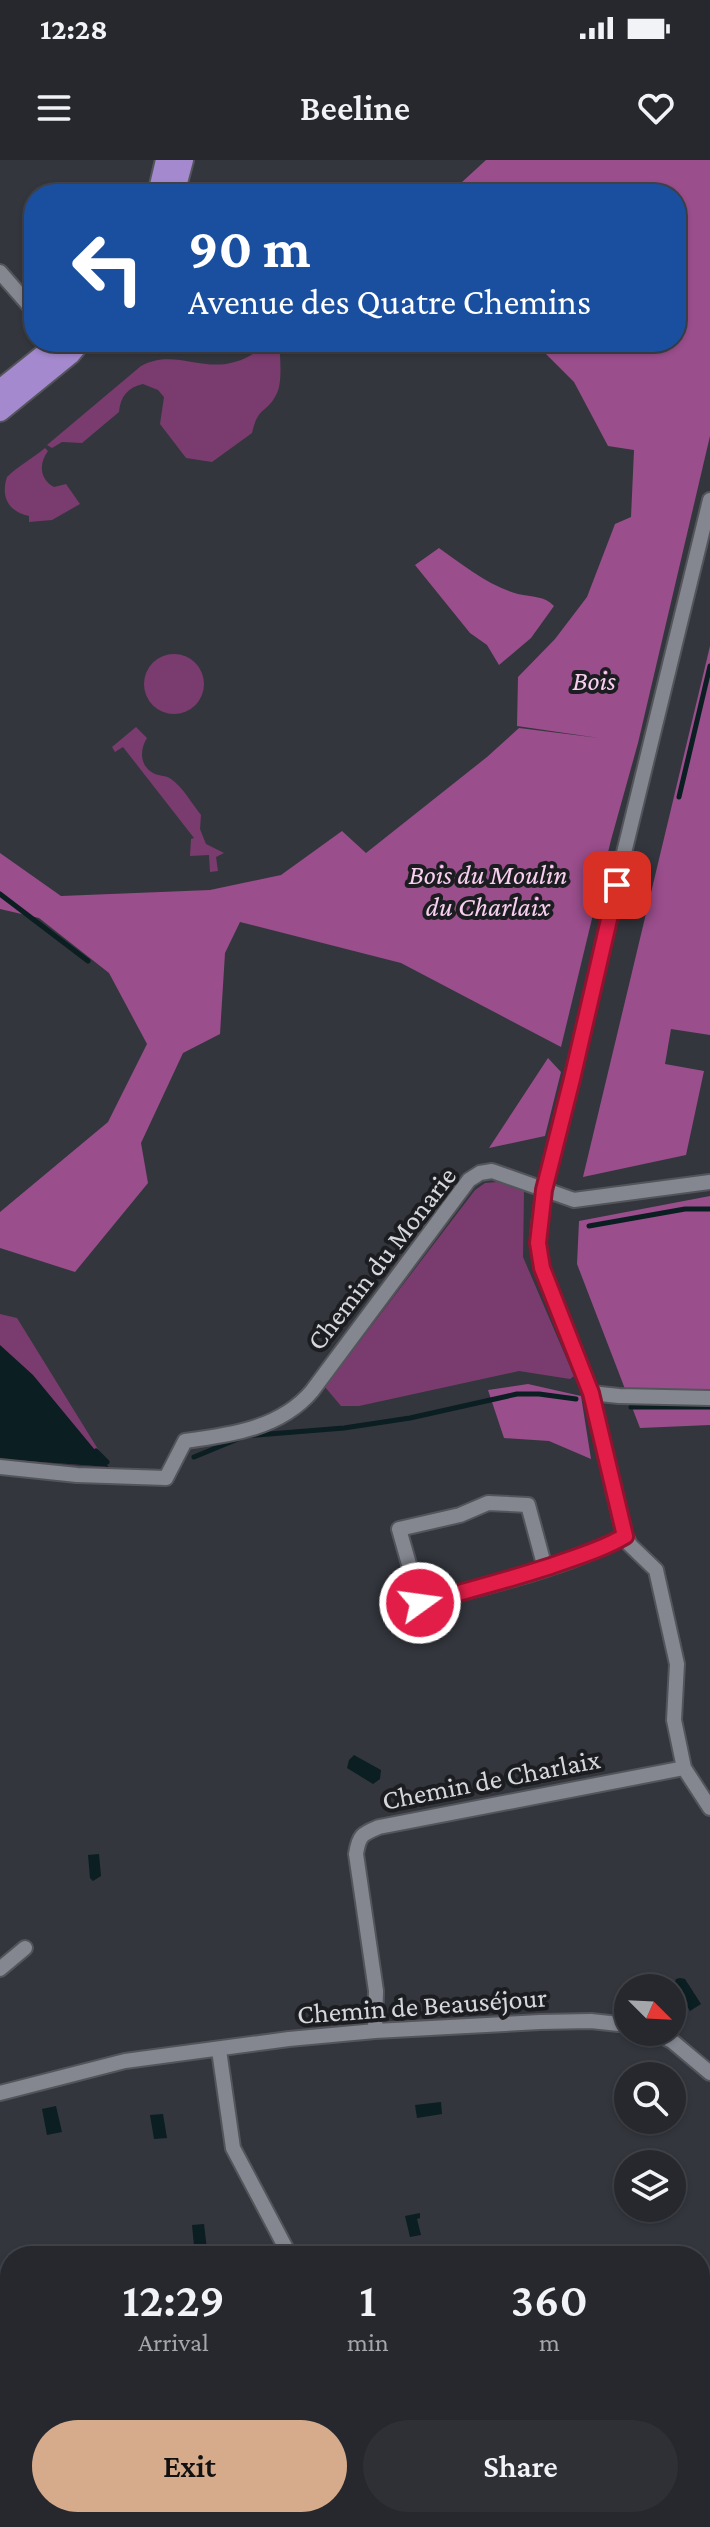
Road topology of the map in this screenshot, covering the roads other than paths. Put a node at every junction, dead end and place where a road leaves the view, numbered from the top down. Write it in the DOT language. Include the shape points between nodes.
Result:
graph roads {
  1 [pos="166,160"];
  2 [pos="183,160"];
  3 [pos="160,184"];
  4 [pos="177,184"];
  5 [pos="0,272"];
  6 [pos="24,300"];
  7 [pos="56,352"];
  8 [pos="59,352"];
  9 [pos="0,390"];
  10 [pos="0,411"];
  11 [pos="710,500"];
  12 [pos="710,1182"];
  13 [pos="544,1190"];
  14 [pos="591,1393"];
  15 [pos="710,1398"];
  16 [pos="0,1467"];
  17 [pos="625,1536"];
  18 [pos="545,1568"];
  19 [pos="684,1768"];
  20 [pos="710,1808"];
  21 [pos="25,1948"];
  22 [pos="0,1969"];
  23 [pos="614,2023"];
  24 [pos="375,2031"];
  25 [pos="678,2046"];
  26 [pos="219,2050"];
  27 [pos="710,2073"];
  28 [pos="0,2093"];
  29 [pos="285,2246"];
  1 -- 3 [label="main road"];
  2 -- 4 [label="main road"];
  5 -- 6 [label="street"];
  7 -- 9 [label="main road"];
  8 -- 10 [label="main road"];
  11 -- 13 [label="street"];
  12 -- 13 [label="street, Chemin du Monarie" via="580,1200"];
  13 -- 14 [label="street" via="538,1243 542,1268"];
  13 -- 16 [label="street, Chemin du Monarie" via="492,1171 469,1180 312,1391 286,1415 264,1425 185,1441 166,1478"];
  14 -- 15 [label="street"];
  14 -- 17 [label="street"];
  17 -- 18 [label="street"];
  17 -- 19 [label="street" via="656,1570 677,1664 674,1720"];
  18 -- 18 [label="street" via="420,1603 399,1529 488,1503 528,1505"];
  19 -- 20 [label="street"];
  19 -- 24 [label="street, Chemin de Charlaix" via="365,1833 358,1839 356,1854 376,1991"];
  21 -- 22 [label="street"];
  23 -- 24 [label="street, Chemin de Beauséjour"];
  24 -- 26 [label="street, Chemin de Beauséjour"];
  25 -- 27 [label="street"];
  26 -- 28 [label="street, Chemin de Beauséjour" via="125,2061"];
  26 -- 29 [label="street" via="233,2148"];
}
